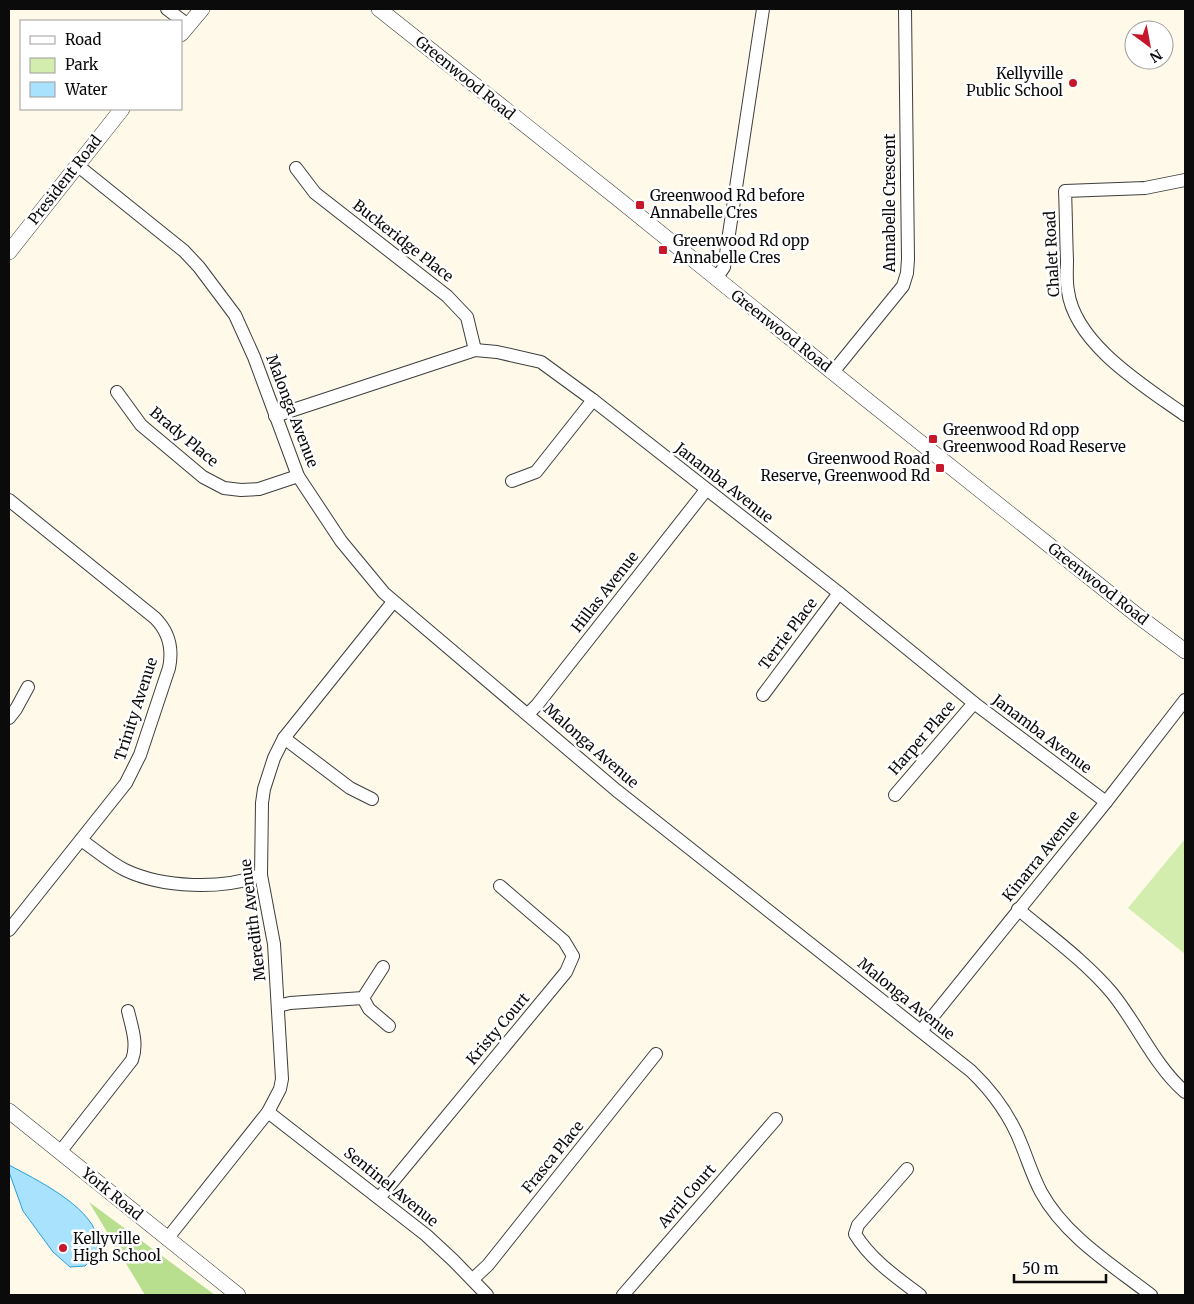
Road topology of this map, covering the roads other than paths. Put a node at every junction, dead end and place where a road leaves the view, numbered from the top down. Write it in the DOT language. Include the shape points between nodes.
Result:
graph roads {
  1 [pos="167,9"];
  2 [pos="202,9"];
  3 [pos="379,9"];
  4 [pos="763,9"];
  5 [pos="905,9"];
  6 [pos="177,20"];
  7 [pos="185,29"];
  8 [pos="121,110"];
  9 [pos="78,165"];
  10 [pos="296,168"];
  11 [pos="1185,180"];
  12 [pos="9,252"];
  13 [pos="716,279"];
  14 [pos="475,350"];
  15 [pos="833,372"];
  16 [pos="117,392"];
  17 [pos="593,400"];
  18 [pos="1185,415"];
  19 [pos="274,416"];
  20 [pos="298,476"];
  21 [pos="512,481"];
  22 [pos="706,490"];
  23 [pos="9,500"];
  24 [pos="839,593"];
  25 [pos="393,602"];
  26 [pos="1184,648"];
  27 [pos="28,687"];
  28 [pos="763,695"];
  29 [pos="1185,700"];
  30 [pos="974,703"];
  31 [pos="528,714"];
  32 [pos="9,718"];
  33 [pos="284,738"];
  34 [pos="895,795"];
  35 [pos="372,799"];
  36 [pos="1106,802"];
  37 [pos="81,840"];
  38 [pos="261,875"];
  39 [pos="500,886"];
  40 [pos="1018,909"];
  41 [pos="9,930"];
  42 [pos="383,967"];
  43 [pos="362,998"];
  44 [pos="278,1006"];
  45 [pos="128,1011"];
  46 [pos="389,1026"];
  47 [pos="921,1031"];
  48 [pos="656,1054"];
  49 [pos="1185,1092"];
  50 [pos="9,1111"];
  51 [pos="268,1112"];
  52 [pos="776,1119"];
  53 [pos="60,1152"];
  54 [pos="908,1169"];
  55 [pos="380,1197"];
  56 [pos="167,1239"];
  57 [pos="473,1279"];
  58 [pos="238,1295"];
  59 [pos="487,1295"];
  60 [pos="623,1295"];
  61 [pos="920,1295"];
  62 [pos="1151,1295"];
  1 -- 6 [label="street"];
  2 -- 7 [label="street"];
  3 -- 13 [label="street, Greenwood Road"];
  4 -- 13 [label="street" via="724,267"];
  5 -- 15 [label="street, Annabelle Crescent" via="908,273 902,286"];
  8 -- 9 [label="street, President Road"];
  9 -- 12 [label="street, President Road"];
  9 -- 19 [label="street, Malonga Avenue" via="184,251 218,291 243,332"];
  10 -- 14 [label="street, Buckeridge Place" via="315,194 447,296 467,317"];
  11 -- 18 [label="street, Chalet Road" via="1145,188 1065,191 1068,292 1084,332 1138,382"];
  13 -- 15 [label="street, Greenwood Road"];
  14 -- 17 [label="street, Janamba Avenue" via="541,362"];
  14 -- 19 [label="street, Janamba Avenue"];
  15 -- 26 [label="street, Greenwood Road" via="1122,604"];
  16 -- 20 [label="street, Brady Place" via="141,425 203,477 224,488 259,489"];
  17 -- 21 [label="street" via="536,472"];
  17 -- 22 [label="street, Janamba Avenue"];
  19 -- 20 [label="street, Malonga Avenue"];
  20 -- 25 [label="street, Malonga Avenue" via="340,541"];
  22 -- 24 [label="street, Janamba Avenue"];
  22 -- 31 [label="street, Hillas Avenue"];
  23 -- 37 [label="street, Trinity Avenue" via="155,618 170,646 169,668 134,769"];
  24 -- 28 [label="street, Terrie Place"];
  24 -- 30 [label="street, Janamba Avenue"];
  25 -- 31 [label="street, Malonga Avenue"];
  25 -- 33 [label="street, Meredith Avenue"];
  27 -- 32 [label="street"];
  29 -- 36 [label="street, Kinarra Avenue"];
  30 -- 34 [label="street, Harper Place"];
  30 -- 36 [label="street, Janamba Avenue"];
  31 -- 47 [label="street, Malonga Avenue" via="616,790"];
  33 -- 35 [label="street" via="350,788"];
  33 -- 38 [label="street, Meredith Avenue" via="264,789"];
  36 -- 40 [label="street, Kinarra Avenue"];
  37 -- 38 [label="street" via="119,867 161,882 218,884"];
  37 -- 41 [label="street, Trinity Avenue"];
  38 -- 44 [label="street, Meredith Avenue" via="274,944"];
  39 -- 55 [label="street, Kristy Court" via="564,941 573,956 566,972"];
  40 -- 47 [label="street, Kinarra Avenue"];
  40 -- 49 [label="street" via="1076,956 1112,993 1164,1070"];
  42 -- 43 [label="street"];
  43 -- 44 [label="street"];
  43 -- 46 [label="street" via="369,1009"];
  44 -- 51 [label="street, Meredith Avenue" via="282,1079"];
  45 -- 53 [label="street" via="135,1044 132,1060"];
  47 -- 62 [label="street, Malonga Avenue" via="971,1072 994,1096 1017,1133 1041,1193 1075,1236"];
  48 -- 57 [label="street, Frasca Place" via="488,1265"];
  50 -- 53 [label="street, York Road"];
  51 -- 55 [label="street, Sentinel Avenue"];
  51 -- 56 [label="street, Meredith Avenue"];
  52 -- 60 [label="street, Avril Court"];
  53 -- 56 [label="street, York Road"];
  54 -- 61 [label="street" via="858,1225 855,1234 876,1261"];
  55 -- 57 [label="street, Sentinel Avenue"];
  56 -- 58 [label="street, York Road"];
  57 -- 59 [label="street, Sentinel Avenue"];
}
